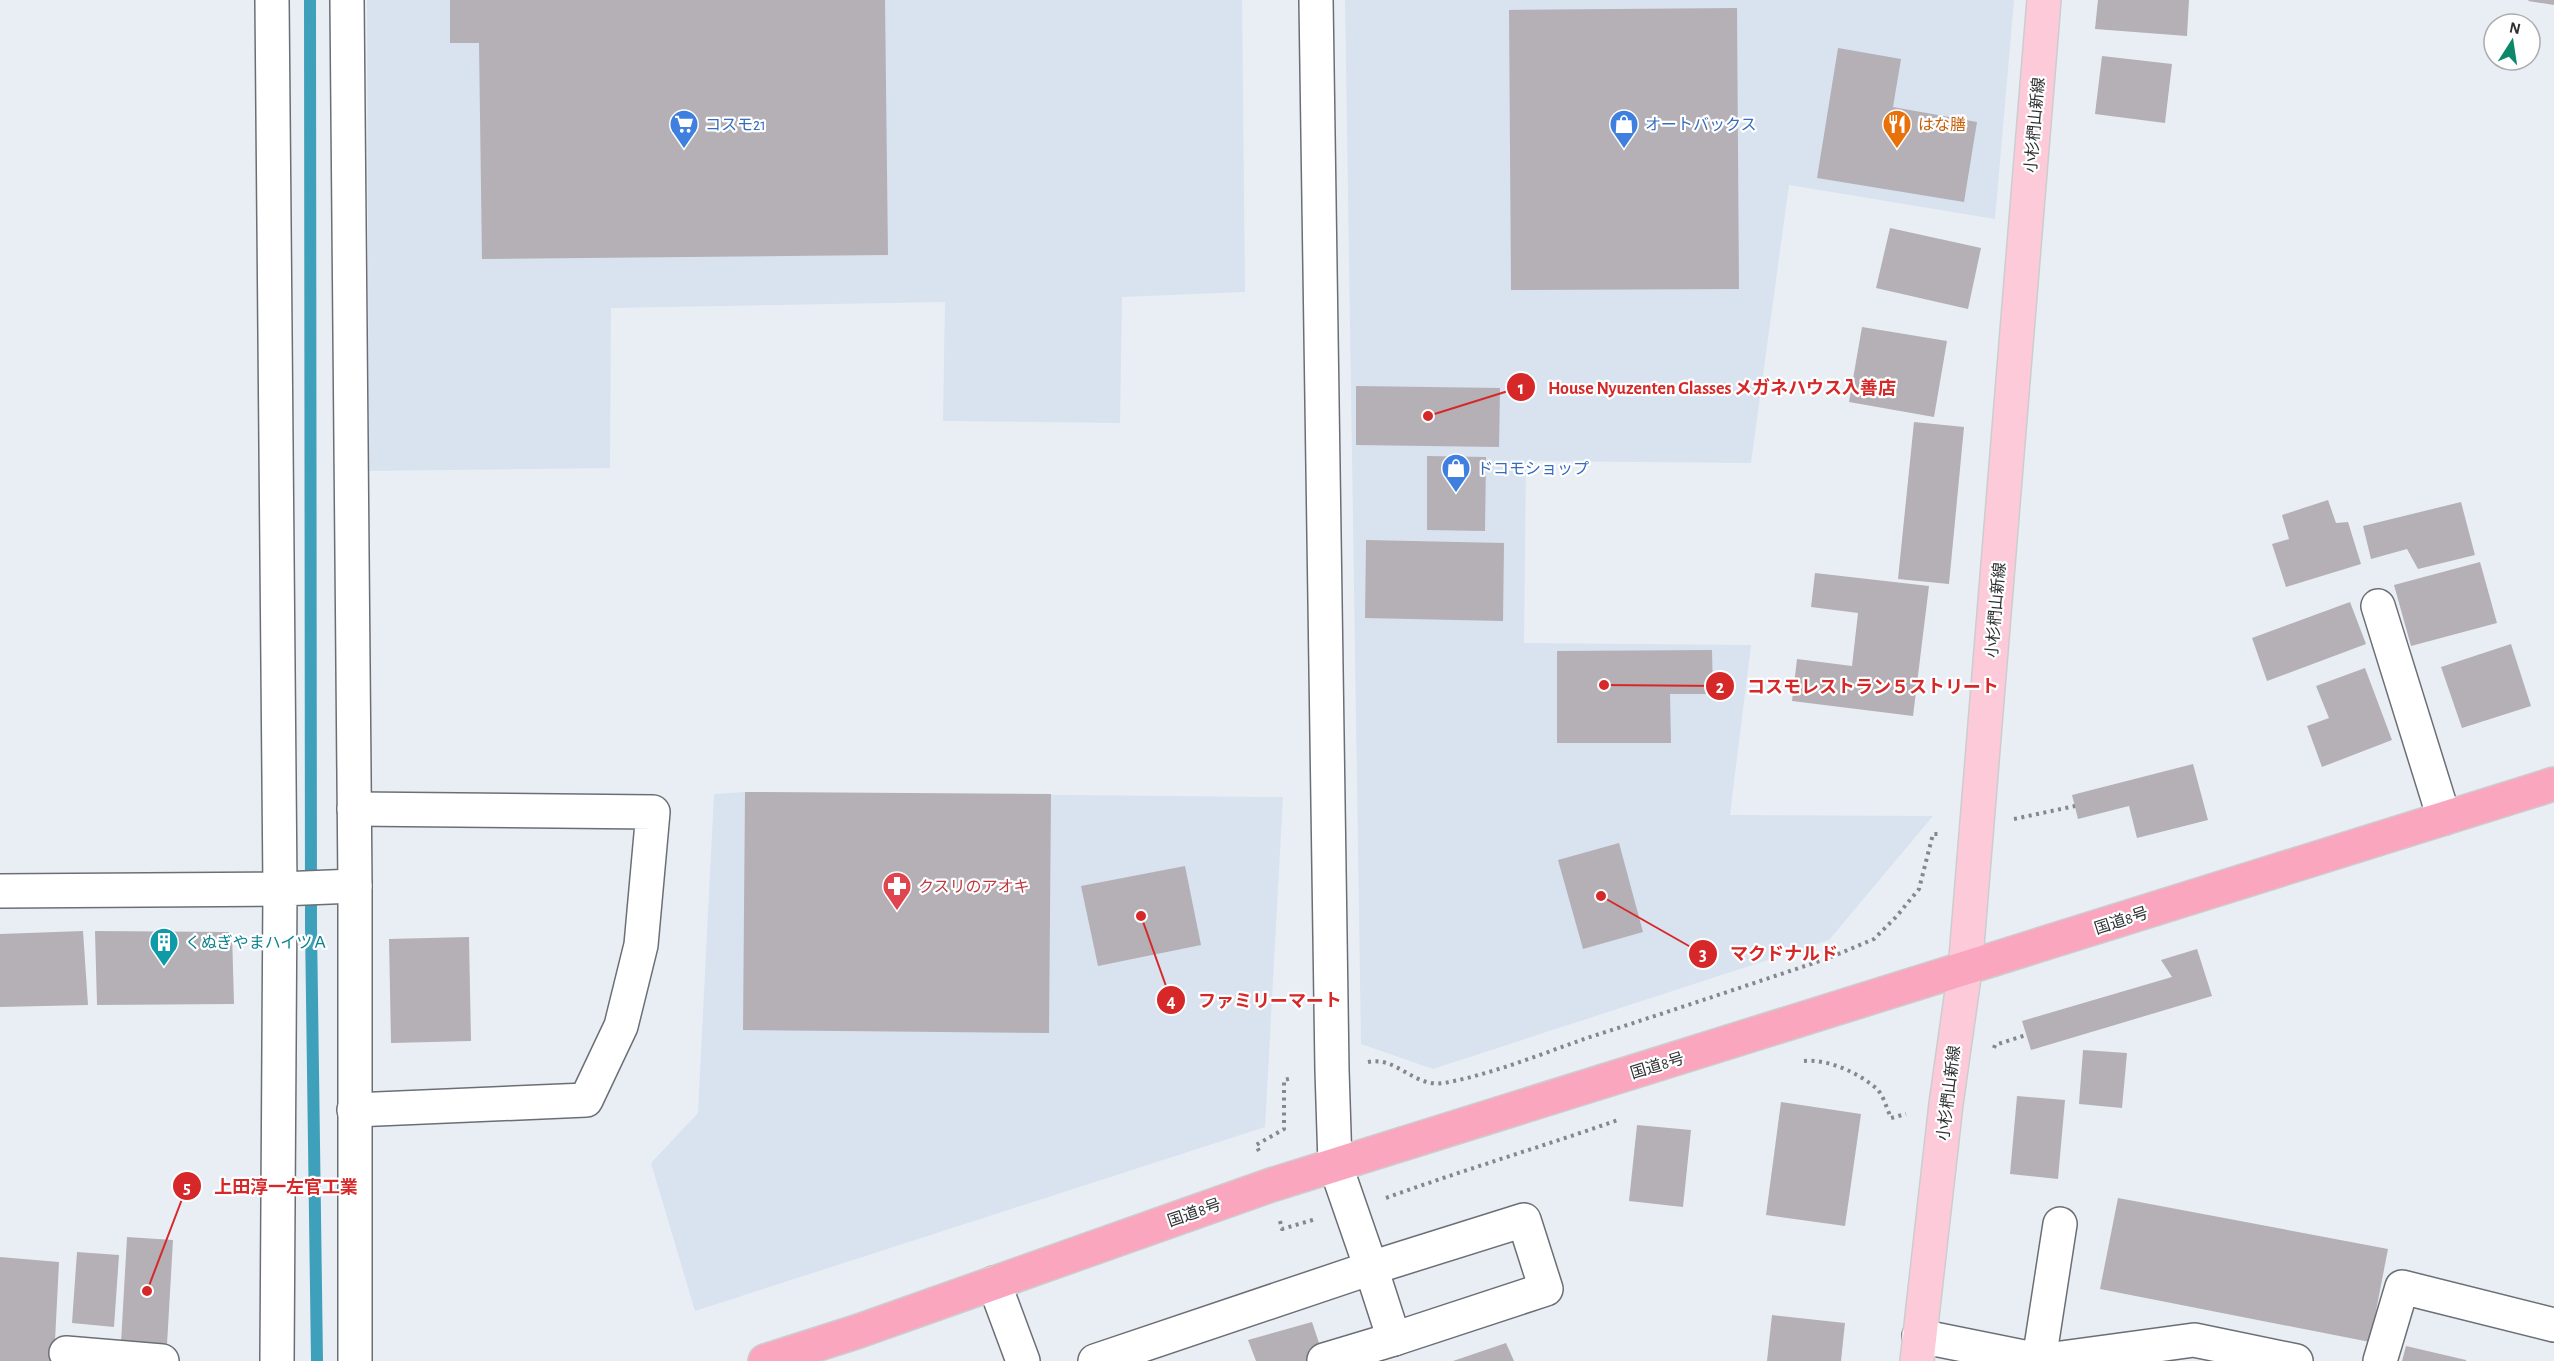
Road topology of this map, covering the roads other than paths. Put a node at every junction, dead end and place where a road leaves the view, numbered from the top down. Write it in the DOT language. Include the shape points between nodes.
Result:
graph roads {
  1 [pos="272,0"];
  2 [pos="347,0"];
  3 [pos="1316,0"];
  4 [pos="2044,0"];
  5 [pos="2378,606"];
  6 [pos="2554,784"];
  7 [pos="354,809"];
  8 [pos="2444,818"];
  9 [pos="355,886"];
  10 [pos="280,890"];
  11 [pos="0,891"];
  12 [pos="1965,970"];
  13 [pos="354,1110"];
  14 [pos="1335,1164"];
  15 [pos="2061,1224"];
  16 [pos="1371,1268"];
  17 [pos="994,1283"];
  18 [pos="2554,1325"];
  19 [pos="1394,1339"];
  20 [pos="1918,1348"];
  21 [pos="66,1353"];
  22 [pos="1324,1360"];
  23 [pos="2039,1360"];
  24 [pos="162,1361"];
  25 [pos="277,1361"];
  26 [pos="355,1361"];
  27 [pos="765,1361"];
  28 [pos="1023,1361"];
  29 [pos="1095,1361"];
  30 [pos="2296,1361"];
  31 [pos="2380,1361"];
  1 -- 10 [label="street"];
  2 -- 7 [label="street"];
  3 -- 14 [label="street"];
  4 -- 12 [label="main road, 小杉椚山新線"];
  5 -- 8 [label="street"];
  6 -- 8 [label="highway, 国道8号"];
  7 -- 9 [label="street"];
  7 -- 13 [label="street" via="653,812 641,945 621,1026 586,1100"];
  8 -- 12 [label="highway, 国道8号"];
  9 -- 10 [label="street"];
  9 -- 13 [label="street"];
  10 -- 11 [label="street"];
  10 -- 25 [label="street"];
  12 -- 14 [label="highway, 国道8号"];
  12 -- 20 [label="main road, 小杉椚山新線"];
  13 -- 26 [label="street"];
  14 -- 16 [label="street"];
  14 -- 17 [label="highway, 国道8号"];
  15 -- 23 [label="street"];
  16 -- 19 [label="street"];
  16 -- 19 [label="street" via="1524,1220 1540,1269 1546,1289"];
  16 -- 29 [label="street"];
  17 -- 27 [label="highway, 国道8号"];
  17 -- 28 [label="street"];
  18 -- 31 [label="street" via="2403,1287"];
  19 -- 22 [label="street"];
  20 -- 23 [label="street"];
  21 -- 24 [label="street"];
  23 -- 30 [label="street" via="2194,1340"];
}
